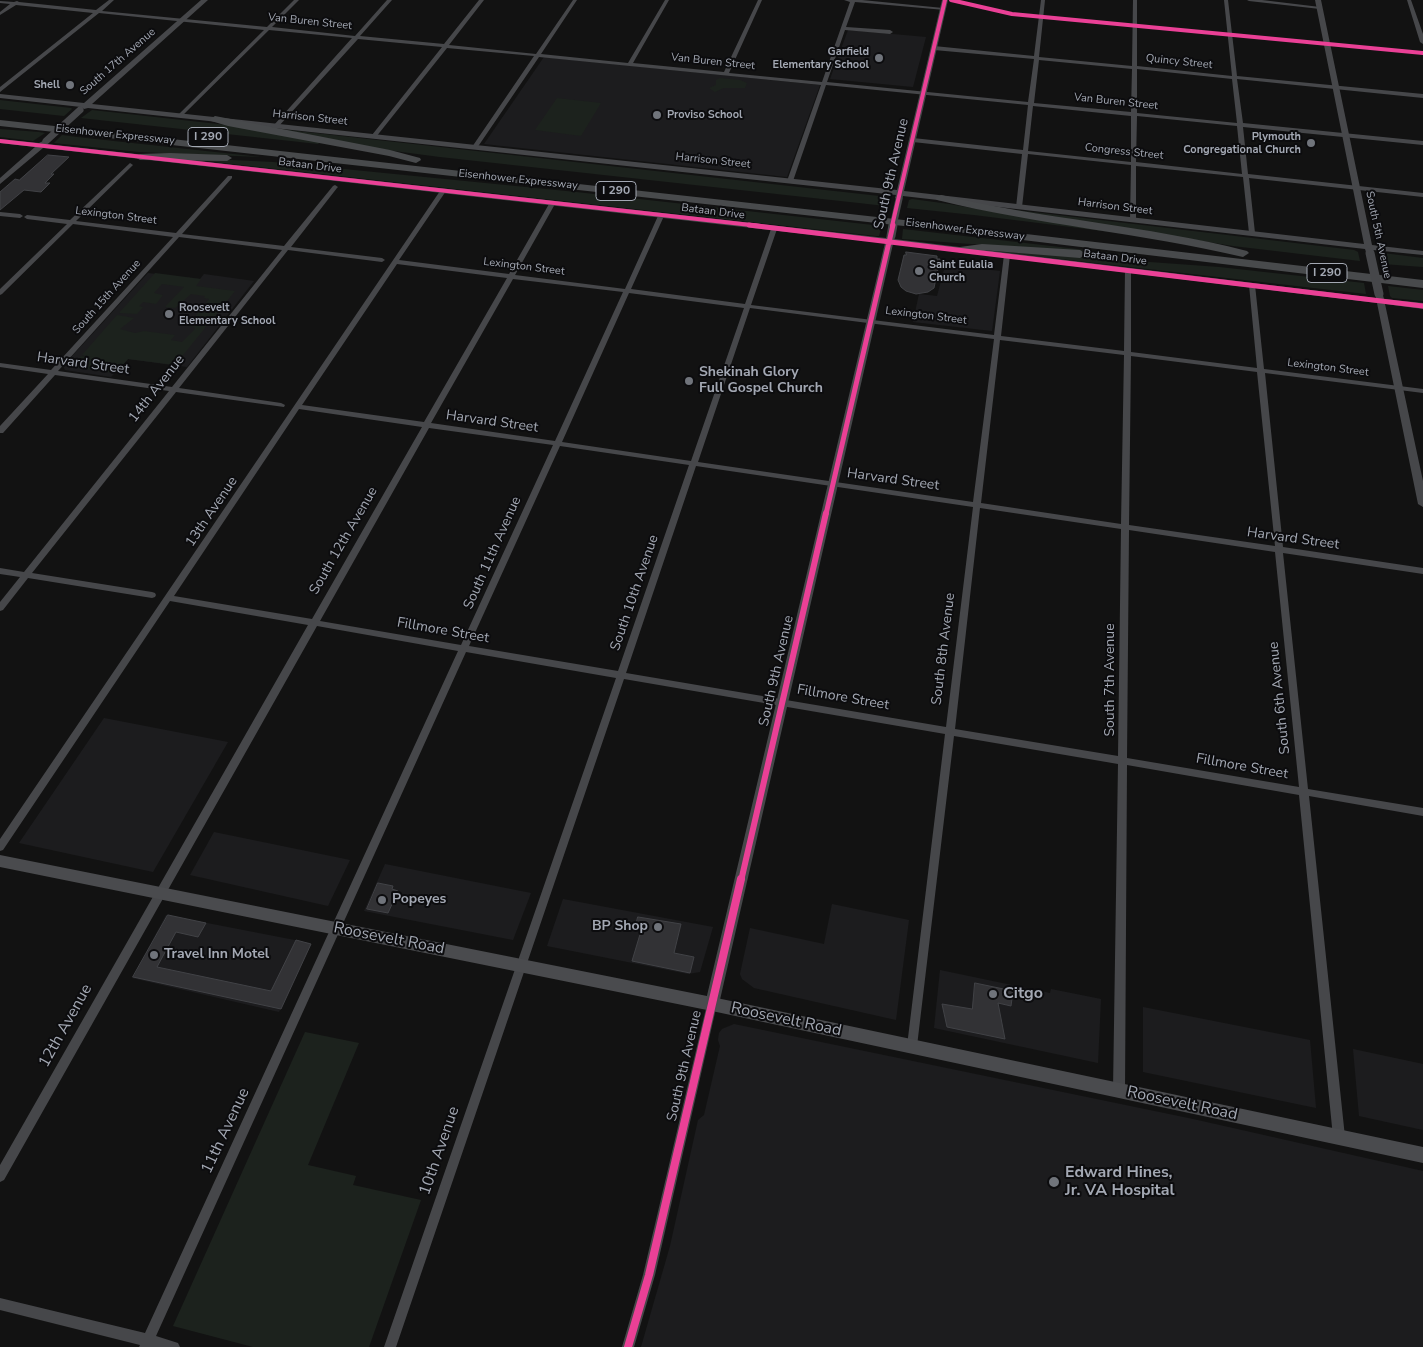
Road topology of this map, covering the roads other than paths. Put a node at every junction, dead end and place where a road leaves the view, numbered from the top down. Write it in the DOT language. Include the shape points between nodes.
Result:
graph roads {
  1 [pos="112,0"];
  2 [pos="205,0"];
  3 [pos="297,0"];
  4 [pos="390,0"];
  5 [pos="482,0"];
  6 [pos="575,0"];
  7 [pos="667,0"];
  8 [pos="760,0"];
  9 [pos="846,0"];
  10 [pos="945,0"];
  11 [pos="1043,0"];
  12 [pos="1135,0"];
  13 [pos="1226,0"];
  14 [pos="1249,0"];
  15 [pos="1409,0"];
  16 [pos="852,1"];
  17 [pos="0,2"];
  18 [pos="17,2"];
  19 [pos="1319,4"];
  20 [pos="943,9"];
  21 [pos="98,11"];
  22 [pos="1413,13"];
  23 [pos="0,14"];
  24 [pos="1422,14"];
  25 [pos="183,20"];
  26 [pos="269,28"];
  27 [pos="843,28"];
  28 [pos="890,32"];
  29 [pos="356,36"];
  30 [pos="1423,42"];
  31 [pos="446,45"];
  32 [pos="934,48"];
  33 [pos="538,55"];
  34 [pos="1037,58"];
  35 [pos="630,64"];
  36 [pos="1134,68"];
  37 [pos="726,73"];
  38 [pos="1235,78"];
  39 [pos="824,83"];
  40 [pos="1336,88"];
  41 [pos="0,90"];
  42 [pos="924,93"];
  43 [pos="0,96"];
  44 [pos="1423,96"];
  45 [pos="1031,104"];
  46 [pos="83,108"];
  47 [pos="0,114"];
  48 [pos="1134,114"];
  49 [pos="180,115"];
  50 [pos="216,119"];
  51 [pos="0,122"];
  52 [pos="1240,124"];
  53 [pos="276,126"];
  54 [pos="1346,135"];
  55 [pos="374,136"];
  56 [pos="913,140"];
  57 [pos="0,141"];
  58 [pos="44,143"];
  59 [pos="1423,143"];
  60 [pos="475,147"];
  61 [pos="1026,152"];
  62 [pos="140,157"];
  63 [pos="416,160"];
  64 [pos="344,161"];
  65 [pos="1134,164"];
  66 [pos="130,165"];
  67 [pos="1245,176"];
  68 [pos="230,177"];
  69 [pos="790,181"];
  70 [pos="0,182"];
  71 [pos="336,186"];
  72 [pos="1357,188"];
  73 [pos="444,191"];
  74 [pos="1423,195"];
  75 [pos="900,196"];
  76 [pos="941,198"];
  77 [pos="552,204"];
  78 [pos="1019,207"];
  79 [pos="0,214"];
  80 [pos="661,216"];
  81 [pos="1134,220"];
  82 [pos="72,222"];
  83 [pos="774,229"];
  84 [pos="1252,234"];
  85 [pos="177,235"];
  86 [pos="890,239"];
  87 [pos="285,248"];
  88 [pos="960,250"];
  89 [pos="1370,250"];
  90 [pos="1243,253"];
  91 [pos="1423,253"];
  92 [pos="1007,255"];
  93 [pos="382,260"];
  94 [pos="397,262"];
  95 [pos="1232,262"];
  96 [pos="1128,270"];
  97 [pos="1423,274"];
  98 [pos="510,277"];
  99 [pos="1423,284"];
  100 [pos="1252,285"];
  101 [pos="627,291"];
  102 [pos="0,293"];
  103 [pos="1379,297"];
  104 [pos="748,306"];
  105 [pos="1423,306"];
  106 [pos="872,321"];
  107 [pos="997,337"];
  108 [pos="1128,353"];
  109 [pos="0,365"];
  110 [pos="1260,370"];
  111 [pos="53,373"];
  112 [pos="1398,388"];
  113 [pos="173,389"];
  114 [pos="1423,391"];
  115 [pos="281,405"];
  116 [pos="299,407"];
  117 [pos="426,425"];
  118 [pos="0,431"];
  119 [pos="557,444"];
  120 [pos="694,463"];
  121 [pos="834,484"];
  122 [pos="1423,504"];
  123 [pos="977,505"];
  124 [pos="1125,527"];
  125 [pos="1279,550"];
  126 [pos="0,571"];
  127 [pos="1423,571"];
  128 [pos="26,575"];
  129 [pos="152,595"];
  130 [pos="168,598"];
  131 [pos="0,608"];
  132 [pos="314,622"];
  133 [pos="465,649"];
  134 [pos="622,675"];
  135 [pos="783,702"];
  136 [pos="950,731"];
  137 [pos="1124,761"];
  138 [pos="1305,792"];
  139 [pos="1423,812"];
  140 [pos="0,847"];
  141 [pos="0,861"];
  142 [pos="160,893"];
  143 [pos="337,928"];
  144 [pos="521,965"];
  145 [pos="712,1004"];
  146 [pos="912,1046"];
  147 [pos="1119,1090"];
  148 [pos="1339,1137"];
  149 [pos="1423,1155"];
  150 [pos="0,1176"];
  151 [pos="0,1304"];
  152 [pos="147,1344"];
  153 [pos="174,1347"];
  154 [pos="390,1347"];
  155 [pos="628,1347"];
  1 -- 21 [label="street"];
  2 -- 25 [label="street, South 17th Avenue"];
  3 -- 26 [label="street"];
  4 -- 29 [label="street"];
  5 -- 31 [label="street"];
  6 -- 33 [label="street"];
  7 -- 35 [label="street"];
  8 -- 37 [label="street"];
  9 -- 16 [label="street"];
  10 -- 20 [label="street, South 9th Avenue"];
  11 -- 34 [label="street"];
  12 -- 36 [label="street"];
  13 -- 38 [label="street"];
  14 -- 19 [label="street"];
  15 -- 22 [label="street"];
  16 -- 20 [label="street"];
  16 -- 27 [label="street"];
  17 -- 18 [label="street, Van Buren Street"];
  18 -- 21 [label="street, Van Buren Street"];
  18 -- 23 [label="street"];
  19 -- 40 [label="street, South 5th Avenue"];
  20 -- 32 [label="street, South 9th Avenue"];
  21 -- 25 [label="street, Van Buren Street"];
  21 -- 41 [label="street"];
  22 -- 24 [label="street"];
  22 -- 30 [label="street"];
  25 -- 26 [label="street, Van Buren Street"];
  25 -- 46 [label="street, South 17th Avenue"];
  26 -- 29 [label="street, Van Buren Street"];
  26 -- 49 [label="street"];
  27 -- 28 [label="street"];
  27 -- 39 [label="street"];
  29 -- 31 [label="street, Van Buren Street"];
  29 -- 53 [label="street"];
  31 -- 33 [label="street, Van Buren Street"];
  31 -- 55 [label="street"];
  32 -- 34 [label="street, Quincy Street"];
  32 -- 42 [label="street, South 9th Avenue"];
  33 -- 35 [label="street, Van Buren Street"];
  33 -- 60 [label="street"];
  34 -- 36 [label="street, Quincy Street"];
  34 -- 45 [label="street"];
  35 -- 37 [label="street, Van Buren Street"];
  36 -- 38 [label="street, Quincy Street"];
  36 -- 48 [label="street"];
  37 -- 39 [label="street, Van Buren Street"];
  38 -- 40 [label="street, Quincy Street"];
  38 -- 52 [label="street"];
  39 -- 42 [label="street, Van Buren Street"];
  39 -- 69 [label="street"];
  40 -- 44 [label="street, Quincy Street"];
  40 -- 54 [label="street, South 5th Avenue"];
  42 -- 45 [label="street, Van Buren Street"];
  42 -- 56 [label="street, South 9th Avenue"];
  43 -- 46 [label="street, Harrison Street"];
  45 -- 48 [label="street, Van Buren Street"];
  45 -- 61 [label="street"];
  46 -- 49 [label="street, Harrison Street"];
  46 -- 58 [label="street, South 17th Avenue, bridge"];
  47 -- 63 [label="highway, Eisenhower Expressway / I 290"];
  48 -- 52 [label="street, Van Buren Street"];
  48 -- 65 [label="street"];
  49 -- 50 [label="street, Harrison Street"];
  50 -- 53 [label="street, Harrison Street"];
  50 -- 63 [label="highway"];
  51 -- 64 [label="highway, Eisenhower Expressway / I 290"];
  52 -- 54 [label="street, Van Buren Street"];
  52 -- 67 [label="street"];
  53 -- 55 [label="street, Harrison Street"];
  54 -- 59 [label="street, Van Buren Street"];
  54 -- 72 [label="street, South 5th Avenue"];
  55 -- 60 [label="street, Harrison Street"];
  56 -- 61 [label="street, Congress Street"];
  56 -- 75 [label="street, South 9th Avenue"];
  57 -- 58 [label="street, Bataan Drive"];
  58 -- 62 [label="street, Bataan Drive"];
  58 -- 70 [label="street, South 17th Avenue"];
  60 -- 69 [label="street, Harrison Street"];
  61 -- 65 [label="street, Congress Street"];
  61 -- 78 [label="street"];
  62 -- 64 [label="highway"];
  62 -- 73 [label="street, Bataan Drive"];
  63 -- 90 [label="highway, Eisenhower Expressway / I 290"];
  64 -- 95 [label="highway, Eisenhower Expressway / I 290"];
  65 -- 67 [label="street, Congress Street"];
  65 -- 81 [label="street"];
  66 -- 82 [label="street"];
  67 -- 72 [label="street, Congress Street"];
  67 -- 84 [label="street"];
  68 -- 85 [label="street, South 15th Avenue"];
  69 -- 75 [label="street, Harrison Street"];
  71 -- 87 [label="street, 14th Avenue"];
  72 -- 74 [label="street, Congress Street"];
  72 -- 89 [label="street, South 5th Avenue"];
  73 -- 77 [label="street, Bataan Drive"];
  73 -- 94 [label="street, 13th Avenue"];
  75 -- 76 [label="street, Harrison Street"];
  75 -- 86 [label="street, South 9th Avenue, bridge"];
  76 -- 78 [label="street, Harrison Street"];
  76 -- 90 [label="highway"];
  77 -- 80 [label="street, Bataan Drive"];
  77 -- 98 [label="street, South 12th Avenue"];
  78 -- 81 [label="street, Harrison Street"];
  79 -- 82 [label="street, Lexington Street"];
  80 -- 83 [label="street, Bataan Drive"];
  80 -- 101 [label="street, South 11th Avenue"];
  81 -- 84 [label="street, Harrison Street"];
  82 -- 85 [label="street, Lexington Street"];
  82 -- 102 [label="street"];
  83 -- 86 [label="street, Bataan Drive"];
  83 -- 104 [label="street, South 10th Avenue"];
  84 -- 89 [label="street, Harrison Street"];
  85 -- 87 [label="street, Lexington Street"];
  85 -- 111 [label="street, South 15th Avenue"];
  86 -- 88 [label="street, Bataan Drive"];
  86 -- 106 [label="street, South 9th Avenue"];
  87 -- 93 [label="street, Lexington Street"];
  87 -- 113 [label="street, 14th Avenue"];
  88 -- 92 [label="street, Bataan Drive"];
  88 -- 95 [label="highway" via="982,248 1203,263"];
  89 -- 91 [label="street, Harrison Street"];
  89 -- 103 [label="street, South 5th Avenue, bridge"];
  90 -- 97 [label="highway, Eisenhower Expressway / I 290"];
  92 -- 96 [label="street, Bataan Drive"];
  92 -- 107 [label="street, South 8th Avenue"];
  94 -- 98 [label="street, Lexington Street"];
  94 -- 116 [label="street, 13th Avenue"];
  95 -- 99 [label="highway, Eisenhower Expressway / I 290"];
  96 -- 100 [label="street, Bataan Drive"];
  96 -- 108 [label="street, South 7th Avenue"];
  98 -- 101 [label="street, Lexington Street"];
  98 -- 117 [label="street, South 12th Avenue"];
  100 -- 103 [label="street, Bataan Drive"];
  100 -- 110 [label="street, South 6th Avenue"];
  101 -- 104 [label="street, Lexington Street"];
  101 -- 119 [label="street, South 11th Avenue"];
  103 -- 105 [label="street, Bataan Drive"];
  103 -- 112 [label="street, South 5th Avenue"];
  104 -- 106 [label="street, Lexington Street"];
  104 -- 120 [label="street, South 10th Avenue"];
  106 -- 107 [label="street, Lexington Street"];
  106 -- 121 [label="street, South 9th Avenue"];
  107 -- 108 [label="street, Lexington Street"];
  107 -- 123 [label="street, South 8th Avenue"];
  108 -- 110 [label="street, Lexington Street"];
  108 -- 124 [label="street, South 7th Avenue"];
  109 -- 111 [label="street, Harvard Street"];
  110 -- 112 [label="street, Lexington Street"];
  110 -- 125 [label="street, South 6th Avenue"];
  111 -- 113 [label="street, Harvard Street"];
  111 -- 118 [label="street, South 15th Avenue"];
  112 -- 114 [label="street, Lexington Street"];
  112 -- 122 [label="street, South 5th Avenue"];
  113 -- 115 [label="street, Harvard Street"];
  113 -- 128 [label="street, 14th Avenue"];
  116 -- 117 [label="street, Harvard Street"];
  116 -- 130 [label="street, 13th Avenue"];
  117 -- 119 [label="street, Harvard Street"];
  117 -- 132 [label="street, South 12th Avenue"];
  119 -- 120 [label="street, Harvard Street"];
  119 -- 133 [label="street, South 11th Avenue"];
  120 -- 121 [label="street, Harvard Street"];
  120 -- 134 [label="street, South 10th Avenue"];
  121 -- 123 [label="street, Harvard Street"];
  121 -- 135 [label="street, South 9th Avenue"];
  123 -- 124 [label="street, Harvard Street"];
  123 -- 136 [label="street, South 8th Avenue"];
  124 -- 125 [label="street, Harvard Street"];
  124 -- 137 [label="street, South 7th Avenue"];
  125 -- 127 [label="street, Harvard Street"];
  125 -- 138 [label="street, South 6th Avenue"];
  126 -- 128 [label="street"];
  128 -- 129 [label="street"];
  128 -- 131 [label="street, 14th Avenue"];
  130 -- 132 [label="street, Fillmore Street"];
  130 -- 140 [label="street, 13th Avenue"];
  132 -- 133 [label="street, Fillmore Street"];
  132 -- 142 [label="street, South 12th Avenue"];
  133 -- 134 [label="street, Fillmore Street"];
  133 -- 143 [label="street, South 11th Avenue"];
  134 -- 135 [label="street, Fillmore Street"];
  134 -- 144 [label="street, South 10th Avenue"];
  135 -- 136 [label="street, Fillmore Street"];
  135 -- 145 [label="street, South 9th Avenue"];
  136 -- 137 [label="street, Fillmore Street"];
  136 -- 146 [label="street, South 8th Avenue"];
  137 -- 138 [label="street, Fillmore Street"];
  137 -- 147 [label="street, South 7th Avenue"];
  138 -- 139 [label="street, Fillmore Street"];
  138 -- 148 [label="street, South 6th Avenue"];
  141 -- 142 [label="main road, Roosevelt Road"];
  142 -- 143 [label="main road, Roosevelt Road"];
  142 -- 150 [label="street, 12th Avenue"];
  143 -- 144 [label="main road, Roosevelt Road"];
  143 -- 152 [label="street, 11th Avenue"];
  144 -- 145 [label="main road, Roosevelt Road"];
  144 -- 154 [label="street, 10th Avenue"];
  145 -- 146 [label="main road, Roosevelt Road"];
  145 -- 155 [label="street, South 9th Avenue" via="649,1275"];
  146 -- 147 [label="main road, Roosevelt Road"];
  147 -- 148 [label="main road, Roosevelt Road"];
  148 -- 149 [label="main road, Roosevelt Road"];
  151 -- 152 [label="street"];
  152 -- 153 [label="street"];
}
